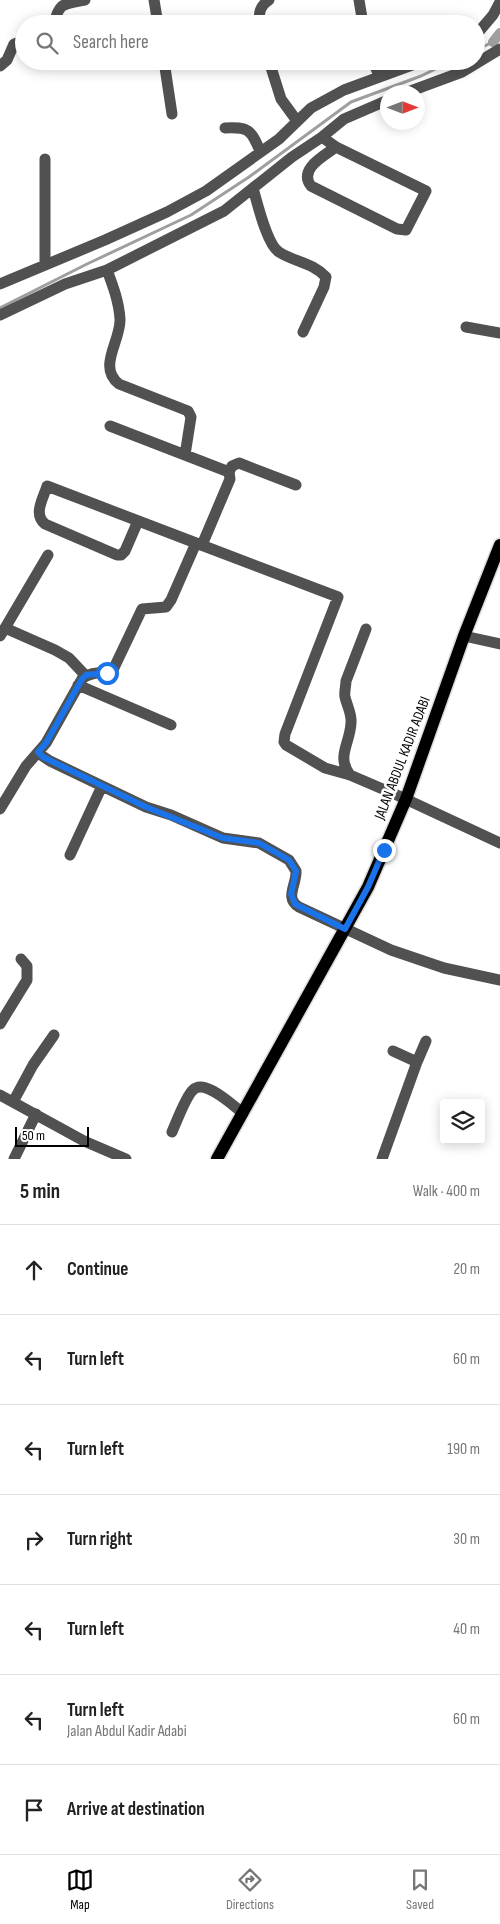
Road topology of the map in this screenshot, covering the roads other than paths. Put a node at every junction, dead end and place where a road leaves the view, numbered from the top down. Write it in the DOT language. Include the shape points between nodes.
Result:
graph roads {
  1 [pos="85,0"];
  2 [pos="154,0"];
  3 [pos="269,0"];
  4 [pos="360,0"];
  5 [pos="500,2"];
  6 [pos="56,15"];
  7 [pos="156,15"];
  8 [pos="259,15"];
  9 [pos="362,15"];
  10 [pos="485,24"];
  11 [pos="15,44"];
  12 [pos="500,49"];
  13 [pos="485,58"];
  14 [pos="0,66"];
  15 [pos="165,70"];
  16 [pos="272,70"];
  17 [pos="377,70"];
  18 [pos="397,70"];
  19 [pos="465,70"];
  20 [pos="379,76"];
  21 [pos="425,86"];
  22 [pos="380,103"];
  23 [pos="172,114"];
  24 [pos="297,121"];
  25 [pos="225,128"];
  26 [pos="322,137"];
  27 [pos="336,147"];
  28 [pos="260,151"];
  29 [pos="45,159"];
  30 [pos="253,188"];
  31 [pos="45,264"];
  32 [pos="107,270"];
  33 [pos="0,284"];
  34 [pos="0,315"];
  35 [pos="466,327"];
  36 [pos="303,332"];
  37 [pos="500,333"];
  38 [pos="110,426"];
  39 [pos="185,454"];
  40 [pos="230,472"];
  41 [pos="296,484"];
  42 [pos="138,521"];
  43 [pos="199,544"];
  44 [pos="500,545"];
  45 [pos="48,555"];
  46 [pos="366,629"];
  47 [pos="3,632"];
  48 [pos="464,636"];
  49 [pos="500,644"];
  50 [pos="86,675"];
  51 [pos="78,685"];
  52 [pos="171,725"];
  53 [pos="38,752"];
  54 [pos="350,775"];
  55 [pos="102,786"];
  56 [pos="406,799"];
  57 [pos="0,808"];
  58 [pos="499,841"];
  59 [pos="70,855"];
  60 [pos="345,929"];
  61 [pos="21,959"];
  62 [pos="500,980"];
  63 [pos="0,1024"];
  64 [pos="54,1035"];
  65 [pos="426,1041"];
  66 [pos="392,1051"];
  67 [pos="417,1062"];
  68 [pos="0,1095"];
  69 [pos="13,1102"];
  70 [pos="244,1113"];
  71 [pos="36,1114"];
  72 [pos="172,1132"];
  73 [pos="14,1159"];
  74 [pos="126,1159"];
  75 [pos="218,1159"];
  76 [pos="382,1159"];
  1 -- 6 [label="street" via="60,6"];
  2 -- 7 [label="street"];
  3 -- 8 [label="street" via="261,7"];
  4 -- 9 [label="street"];
  5 -- 10 [label="street"];
  11 -- 14 [label="street"];
  12 -- 13 [label="street"];
  15 -- 23 [label="street"];
  16 -- 24 [label="street" via="281,99"];
  17 -- 20 [label="street"];
  18 -- 20 [label="street"];
  19 -- 21 [label="street"];
  20 -- 24 [label="street" via="336,94 311,108"];
  22 -- 26 [label="street" via="344,119"];
  24 -- 28 [label="street" via="279,139"];
  25 -- 28 [label="street" via="248,130"];
  26 -- 27 [label="street"];
  26 -- 30 [label="street"];
  27 -- 27 [label="street" via="426,191 408,228 404,230 311,186 307,178 310,168"];
  28 -- 31 [label="street" via="206,191 167,212"];
  29 -- 31 [label="street"];
  30 -- 32 [label="street" via="224,211"];
  30 -- 36 [label="street" via="274,248 309,264 326,277"];
  31 -- 33 [label="street"];
  32 -- 34 [label="street" via="65,284"];
  32 -- 39 [label="street" via="120,322 110,357 112,378 119,384 188,411 191,417"];
  35 -- 37 [label="street"];
  38 -- 39 [label="street"];
  39 -- 40 [label="street"];
  40 -- 41 [label="street" via="232,466 239,464"];
  40 -- 43 [label="street" via="230,480"];
  42 -- 42 [label="street" via="47,486 38,514 45,524 121,556"];
  42 -- 43 [label="street"];
  43 -- 50 [label="street" via="166,607 142,609 113,670"];
  43 -- 54 [label="street" via="338,597 305,678 284,742 325,768"];
  44 -- 48 [label="main road, JALAN ABDUL KADIR ADABI"];
  45 -- 47 [label="street"];
  46 -- 54 [label="street" via="345,689 351,721 343,756"];
  47 -- 50 [label="street" via="55,650 69,658"];
  48 -- 49 [label="street"];
  48 -- 56 [label="main road, JALAN ABDUL KADIR ADABI"];
  50 -- 51 [label="street"];
  51 -- 52 [label="street"];
  51 -- 53 [label="street"];
  53 -- 55 [label="street"];
  53 -- 57 [label="street"];
  54 -- 56 [label="street"];
  55 -- 59 [label="street"];
  55 -- 60 [label="street" via="223,838 259,843 289,860 296,871 291,894 295,904"];
  56 -- 58 [label="street"];
  56 -- 60 [label="main road, JALAN ABDUL KADIR ADABI" via="368,887"];
  60 -- 62 [label="street" via="391,950 444,968"];
  60 -- 70 [label="main road, JALAN ABDUL KADIR ADABI"];
  61 -- 63 [label="street" via="27,966 27,980"];
  64 -- 69 [label="street" via="32,1065"];
  65 -- 67 [label="street"];
  66 -- 67 [label="street"];
  67 -- 76 [label="street"];
  68 -- 69 [label="street"];
  69 -- 71 [label="street"];
  70 -- 72 [label="street" via="210,1088 199,1087 190,1095"];
  70 -- 75 [label="main road, JALAN ABDUL KADIR ADABI"];
  71 -- 73 [label="street"];
  71 -- 74 [label="street" via="84,1141"];
}
